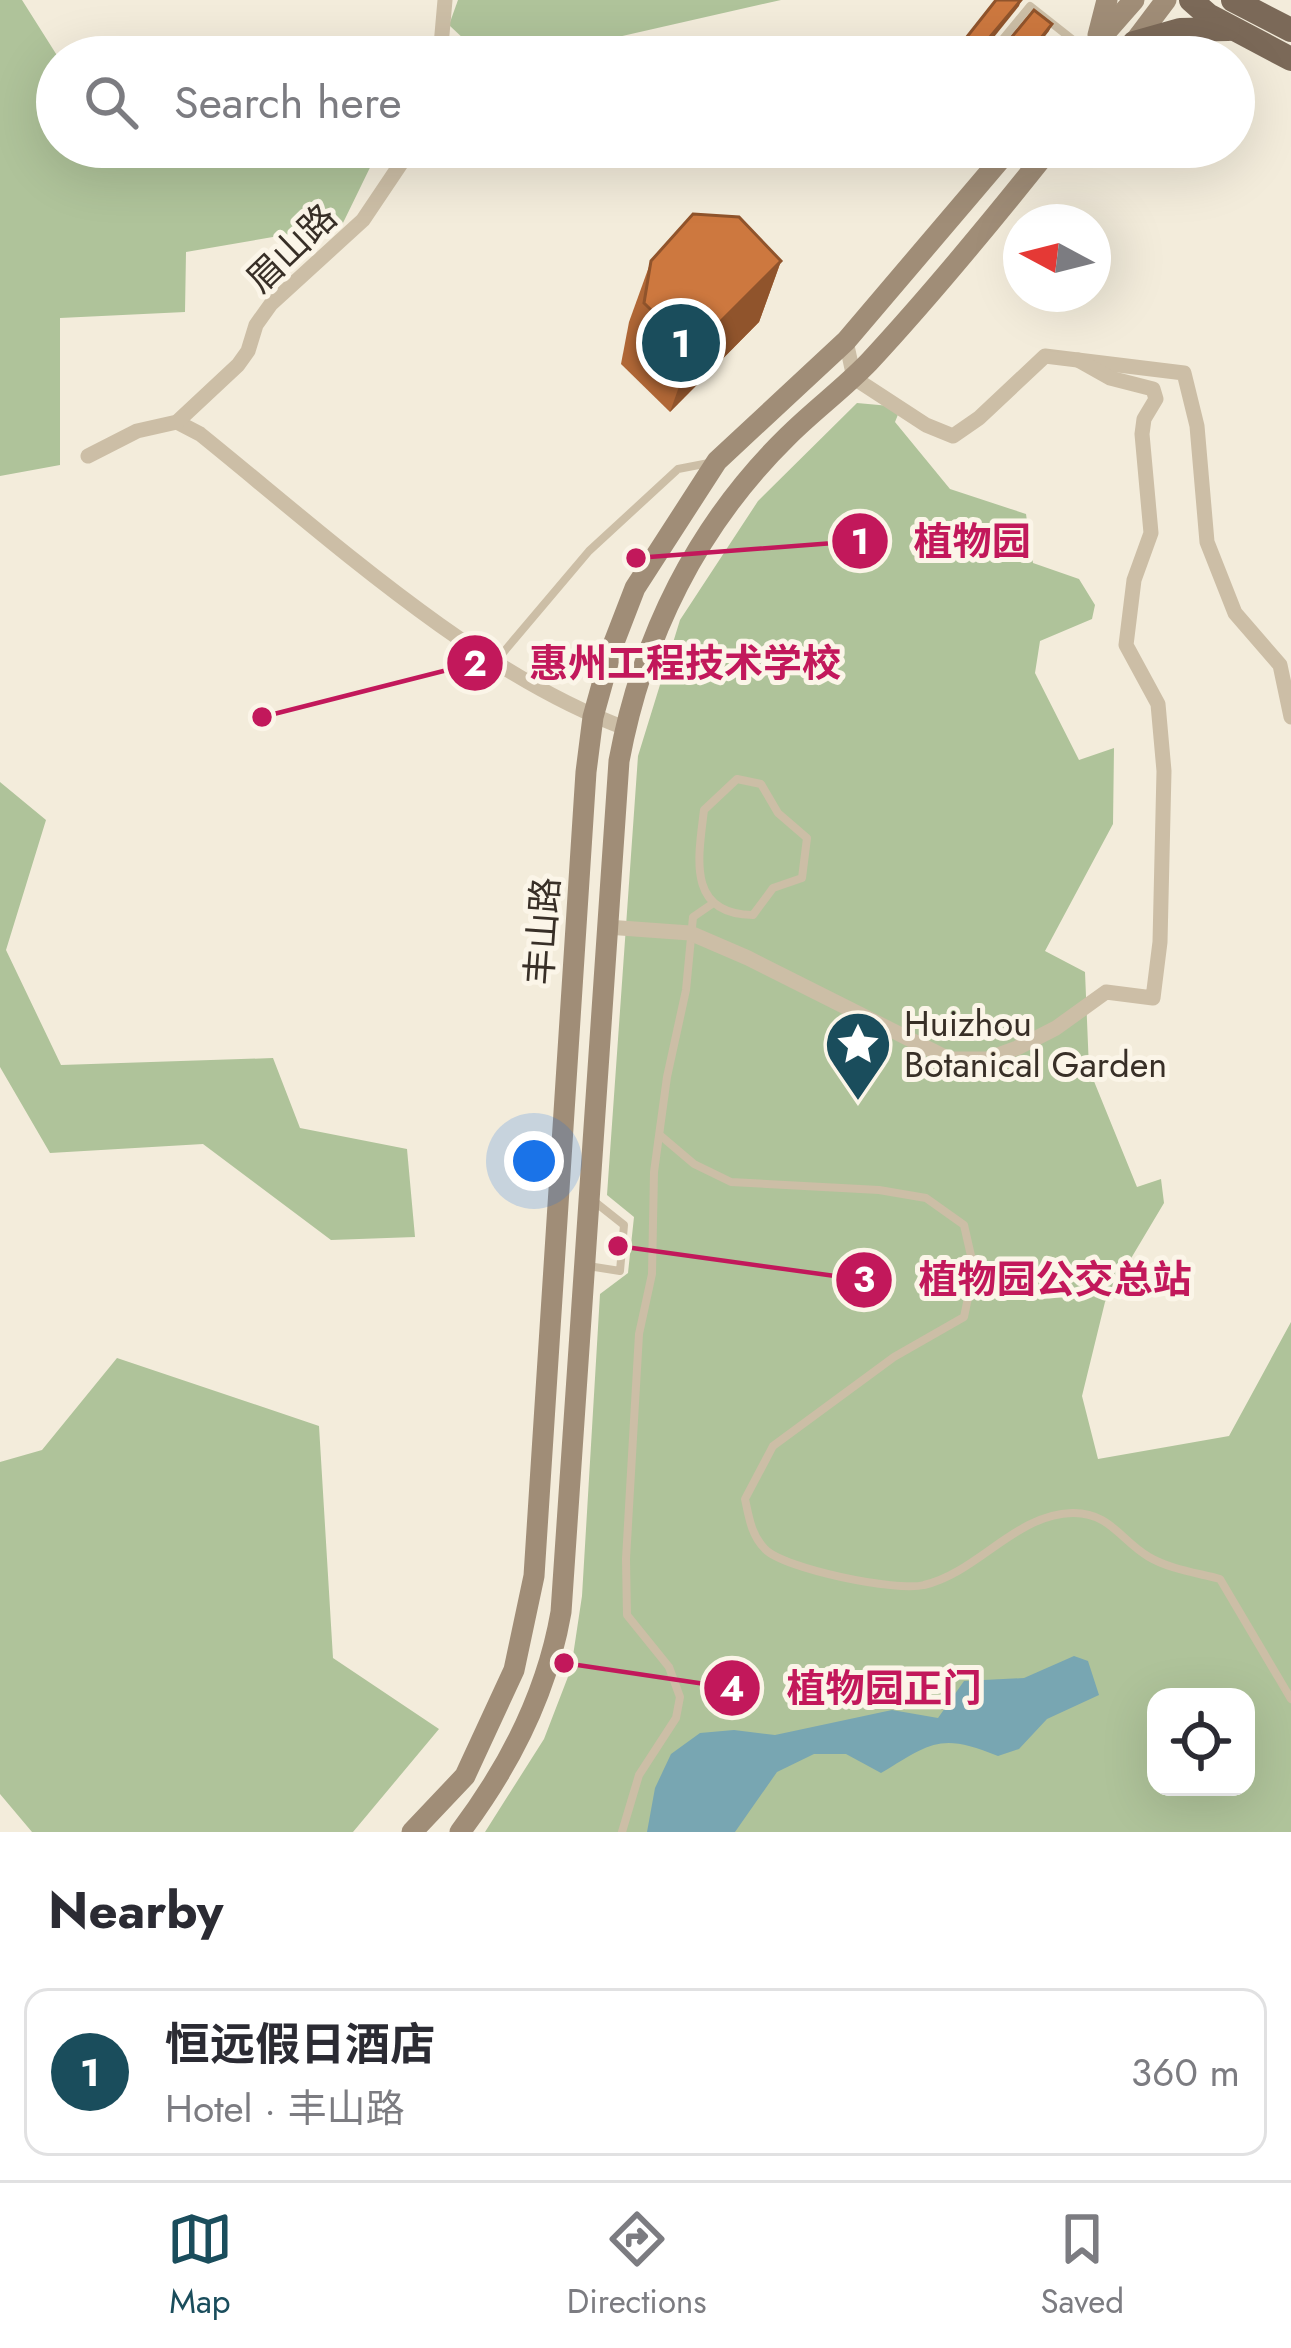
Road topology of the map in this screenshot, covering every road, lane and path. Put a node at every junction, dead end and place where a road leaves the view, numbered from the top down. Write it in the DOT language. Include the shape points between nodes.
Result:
graph roads {
  1 [pos="446,0"];
  2 [pos="1107,0"];
  3 [pos="1133,0"];
  4 [pos="1166,0"];
  5 [pos="1191,0"];
  6 [pos="1233,0"];
  7 [pos="1034,3"];
  8 [pos="1236,29"];
  9 [pos="1291,30"];
  10 [pos="442,36"];
  11 [pos="1006,36"];
  12 [pos="1073,36"];
  13 [pos="1095,36"];
  14 [pos="1102,36"];
  15 [pos="1139,36"];
  16 [pos="1165,36"];
  17 [pos="1249,36"];
  18 [pos="1255,39"];
  19 [pos="1291,59"];
  20 [pos="398,168"];
  21 [pos="993,168"];
  22 [pos="1034,168"];
  23 [pos="846,341"];
  24 [pos="1078,360"];
  25 [pos="854,378"];
  26 [pos="177,422"];
  27 [pos="88,456"];
  28 [pos="717,461"];
  29 [pos="496,661"];
  30 [pos="593,717"];
  31 [pos="1291,717"];
  32 [pos="625,728"];
  33 [pos="712,904"];
  34 [pos="607,927"];
  35 [pos="690,933"];
  36 [pos="662,1136"];
  37 [pos="589,1197"];
  38 [pos="556,1231"];
  39 [pos="584,1265"];
  40 [pos="1291,1699"];
  41 [pos="412,1832"];
  42 [pos="460,1832"];
  43 [pos="622,1832"];
  1 -- 10 [label="street"];
  2 -- 13 [label="main road"];
  3 -- 14 [label="main road"];
  4 -- 15 [label="main road"];
  5 -- 8 [label="main road"];
  6 -- 9 [label="main road"];
  7 -- 11 [label="lane"];
  7 -- 12 [label="lane"];
  8 -- 16 [label="main road"];
  8 -- 17 [label="main road"];
  18 -- 19 [label="main road"];
  20 -- 26 [label="street, 眉山路" via="364,220 271,304 238,365"];
  21 -- 23 [label="main road, 丰山路"];
  22 -- 25 [label="main road, 丰山路"];
  23 -- 25 [label="street"];
  23 -- 28 [label="main road, 丰山路"];
  24 -- 25 [label="street" via="1046,356 953,436"];
  24 -- 31 [label="street" via="1184,373 1207,542 1235,614 1280,665"];
  24 -- 35 [label="street" via="1153,389 1156,400 1142,434 1151,533 1134,580 1126,645 1158,704 1164,772 1154,998 1106,992 1017,1048 987,1059 949,1059"];
  25 -- 32 [label="main road, 丰山路" via="732,497 649,641"];
  26 -- 27 [label="street, 眉山路"];
  26 -- 29 [label="street"];
  28 -- 29 [label="lane" via="678,470 589,551"];
  28 -- 30 [label="main road, 丰山路" via="635,588"];
  29 -- 30 [label="street"];
  30 -- 32 [label="street"];
  30 -- 38 [label="main road, 丰山路"];
  32 -- 34 [label="main road, 丰山路"];
  33 -- 33 [label="lane" via="727,915 753,915 773,888 802,878 807,838 761,784 737,779 704,810 701,884"];
  33 -- 35 [label="lane" via="693,916"];
  34 -- 35 [label="street"];
  34 -- 37 [label="main road, 丰山路"];
  35 -- 36 [label="lane"];
  36 -- 40 [label="lane" via="731,1182 926,1198 964,1225 974,1269 964,1317 894,1357 773,1446 745,1498 752,1532 767,1553 812,1570 923,1586 1028,1526 1066,1512 1092,1514 1148,1557 1220,1579"];
  36 -- 43 [label="lane" via="639,1334 627,1615 669,1667 680,1697 676,1718 638,1775"];
  37 -- 39 [label="main road, 丰山路"];
  37 -- 39 [label="lane" via="624,1225 620,1271"];
  38 -- 39 [label="main road"];
  38 -- 41 [label="main road, 丰山路" via="526,1622 514,1670 465,1776"];
  39 -- 42 [label="main road, 丰山路" via="556,1643 494,1787"];
}
